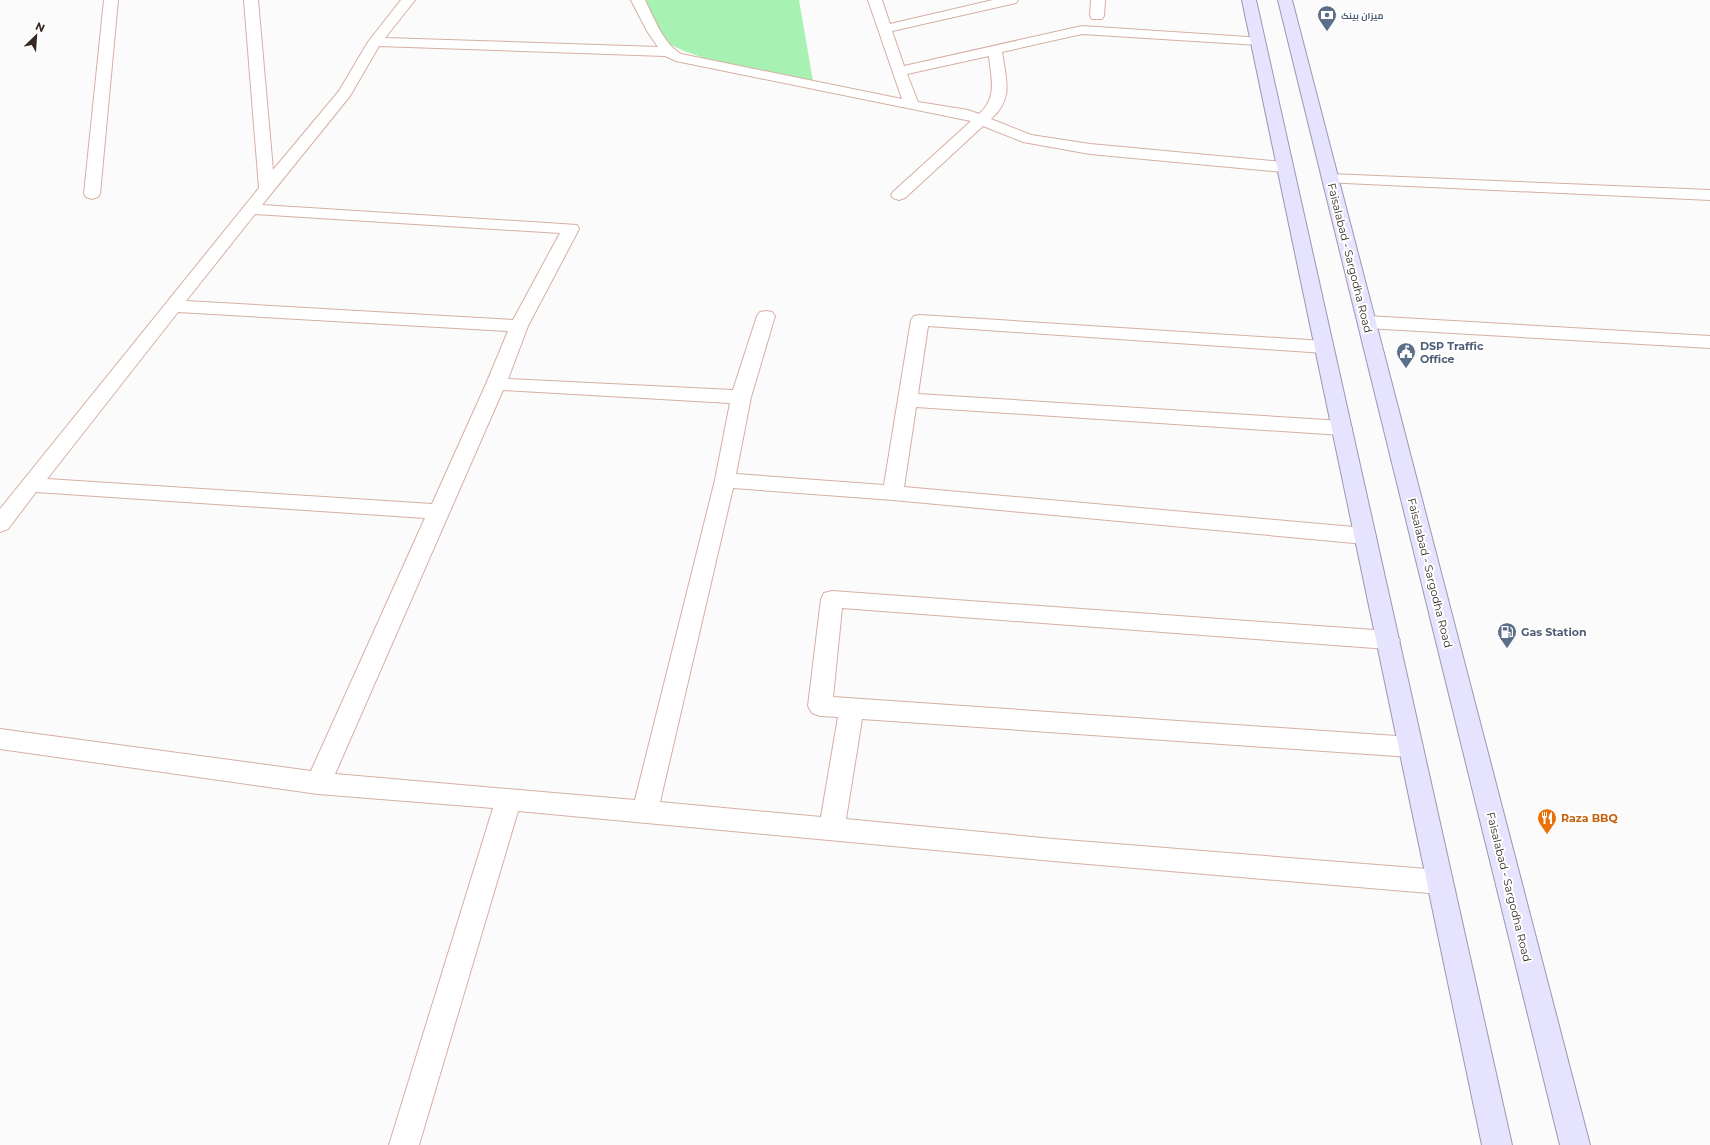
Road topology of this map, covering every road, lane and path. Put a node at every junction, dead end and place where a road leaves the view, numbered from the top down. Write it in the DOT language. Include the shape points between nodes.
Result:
graph roads {
  1 [pos="111,0"];
  2 [pos="251,0"];
  3 [pos="408,0"];
  4 [pos="638,0"];
  5 [pos="875,0"];
  6 [pos="1011,0"];
  7 [pos="1098,0"];
  8 [pos="1249,0"];
  9 [pos="1285,0"];
  10 [pos="1097,16"];
  11 [pos="884,29"];
  12 [pos="375,42"];
  13 [pos="1258,42"];
  14 [pos="995,50"];
  15 [pos="668,52"];
  16 [pos="899,72"];
  17 [pos="912,106"];
  18 [pos="982,120"];
  19 [pos="1284,167"];
  20 [pos="1330,179"];
  21 [pos="267,188"];
  22 [pos="92,194"];
  23 [pos="1710,195"];
  24 [pos="899,196"];
  25 [pos="251,209"];
  26 [pos="174,306"];
  27 [pos="766,316"];
  28 [pos="1366,322"];
  29 [pos="519,326"];
  30 [pos="1710,342"];
  31 [pos="1324,347"];
  32 [pos="496,384"];
  33 [pos="741,397"];
  34 [pos="908,400"];
  35 [pos="1342,428"];
  36 [pos="725,480"];
  37 [pos="31,485"];
  38 [pos="893,493"];
  39 [pos="439,512"];
  40 [pos="0,524"];
  41 [pos="1365,536"];
  42 [pos="1388,640"];
  43 [pos="852,708"];
  44 [pos="0,739"];
  45 [pos="1411,747"];
  46 [pos="318,783"];
  47 [pos="509,799"];
  48 [pos="645,812"];
  49 [pos="832,829"];
  50 [pos="1440,882"];
  51 [pos="404,1145"];
  52 [pos="1497,1145"];
  53 [pos="1575,1145"];
  1 -- 22 [label="street"];
  2 -- 21 [label="street"];
  3 -- 12 [label="street"];
  4 -- 15 [label="street"];
  5 -- 11 [label="street"];
  6 -- 11 [label="street"];
  7 -- 10 [label="street"];
  8 -- 13 [label="main road"];
  9 -- 20 [label="main road, Faisalabad - Sargodha Road"];
  11 -- 16 [label="street"];
  12 -- 15 [label="street"];
  12 -- 21 [label="street" via="345,93"];
  13 -- 14 [label="street" via="1082,30"];
  13 -- 19 [label="main road"];
  14 -- 16 [label="street"];
  14 -- 18 [label="street" via="1000,91 994,108"];
  15 -- 17 [label="street" via="676,57"];
  16 -- 17 [label="street"];
  17 -- 18 [label="street" via="968,115"];
  18 -- 19 [label="street" via="1028,139 1090,150"];
  18 -- 24 [label="street"];
  19 -- 31 [label="main road"];
  20 -- 23 [label="street"];
  20 -- 28 [label="main road, Faisalabad - Sargodha Road"];
  21 -- 25 [label="street"];
  25 -- 26 [label="street"];
  25 -- 29 [label="street" via="572,229"];
  26 -- 29 [label="street"];
  26 -- 37 [label="street"];
  27 -- 33 [label="street"];
  28 -- 30 [label="street"];
  28 -- 53 [label="main road, Faisalabad - Sargodha Road"];
  29 -- 32 [label="street"];
  31 -- 34 [label="street" via="920,320"];
  31 -- 35 [label="main road"];
  32 -- 33 [label="street"];
  32 -- 39 [label="street"];
  33 -- 36 [label="street"];
  34 -- 35 [label="street"];
  34 -- 38 [label="street"];
  35 -- 41 [label="main road"];
  36 -- 38 [label="street"];
  36 -- 48 [label="street"];
  37 -- 39 [label="street"];
  37 -- 40 [label="street"];
  38 -- 41 [label="street"];
  39 -- 46 [label="street"];
  41 -- 42 [label="main road"];
  42 -- 43 [label="street" via="832,599 820,706"];
  42 -- 45 [label="main road"];
  43 -- 45 [label="street"];
  43 -- 49 [label="street"];
  44 -- 46 [label="street"];
  45 -- 50 [label="main road"];
  46 -- 47 [label="street"];
  47 -- 48 [label="street"];
  47 -- 51 [label="street"];
  48 -- 49 [label="street"];
  49 -- 50 [label="street"];
  50 -- 52 [label="main road"];
}
